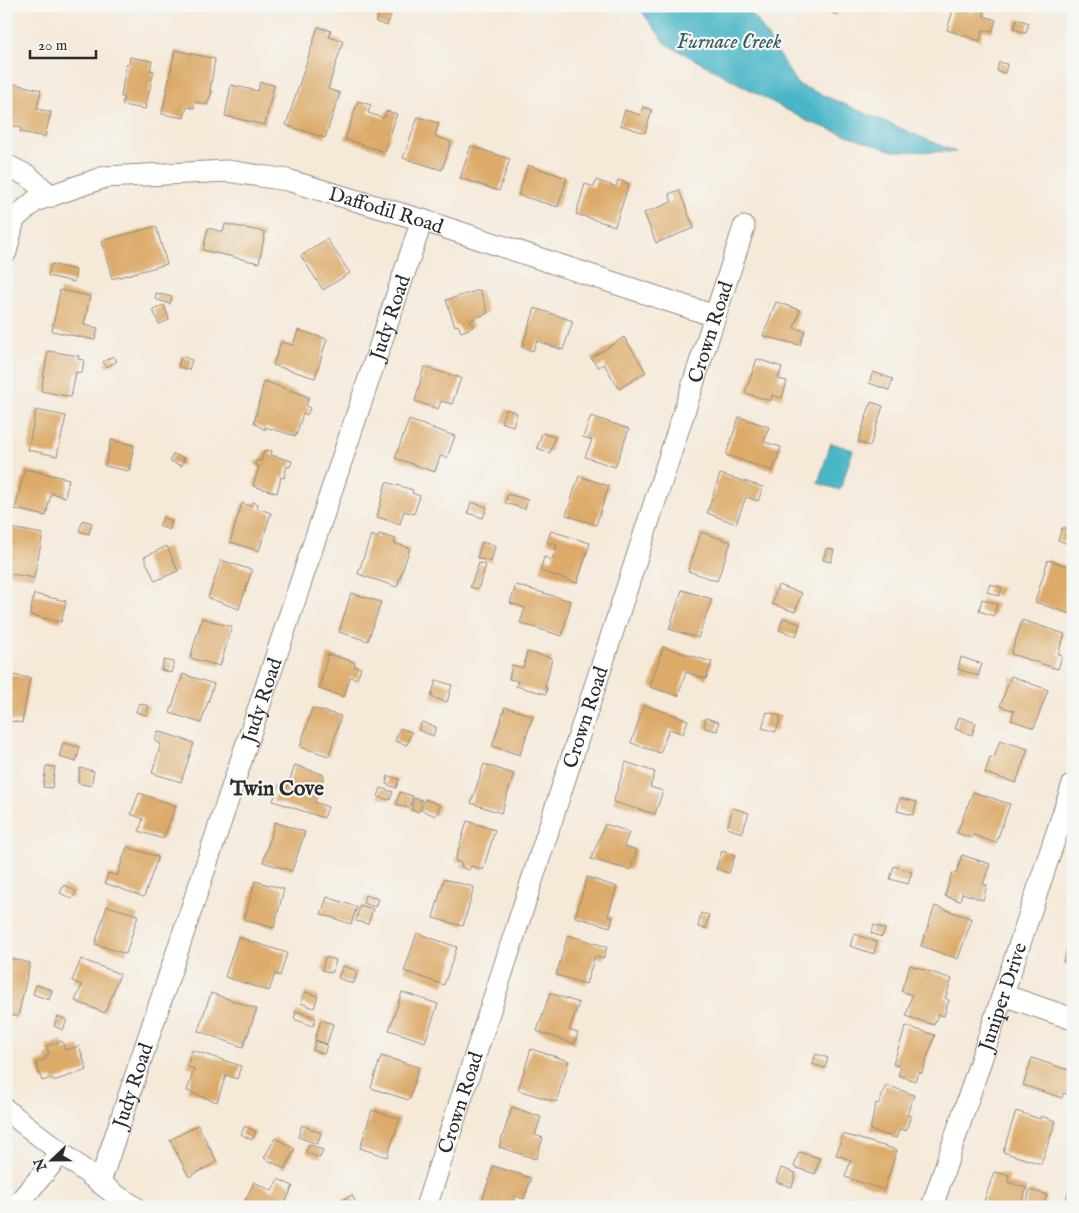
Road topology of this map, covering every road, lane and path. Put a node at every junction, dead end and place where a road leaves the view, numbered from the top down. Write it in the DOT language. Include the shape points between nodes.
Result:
graph roads {
  1 [pos="6,165"];
  2 [pos="51,196"];
  3 [pos="422,220"];
  4 [pos="744,227"];
  5 [pos="6,252"];
  6 [pos="714,316"];
  7 [pos="1073,784"];
  8 [pos="1003,996"];
  9 [pos="1073,1019"];
  10 [pos="6,1110"];
  11 [pos="61,1153"];
  12 [pos="100,1182"];
  13 [pos="15,1207"];
  14 [pos="135,1207"];
  15 [pos="426,1207"];
  16 [pos="932,1207"];
  1 -- 2 [label="street" via="28,176"];
  2 -- 3 [label="street, Daffodil Road" via="105,176 227,171 287,180"];
  2 -- 5 [label="street, Daffodil Road" via="35,201 14,219"];
  3 -- 6 [label="street, Daffodil Road"];
  3 -- 12 [label="street, Judy Road"];
  4 -- 6 [label="street, Crown Road"];
  6 -- 15 [label="street, Crown Road"];
  7 -- 8 [label="street, Juniper Drive"];
  8 -- 9 [label="street"];
  8 -- 16 [label="street, Juniper Drive"];
  10 -- 11 [label="street"];
  11 -- 12 [label="street"];
  11 -- 13 [label="street"];
  12 -- 14 [label="street"];
}
